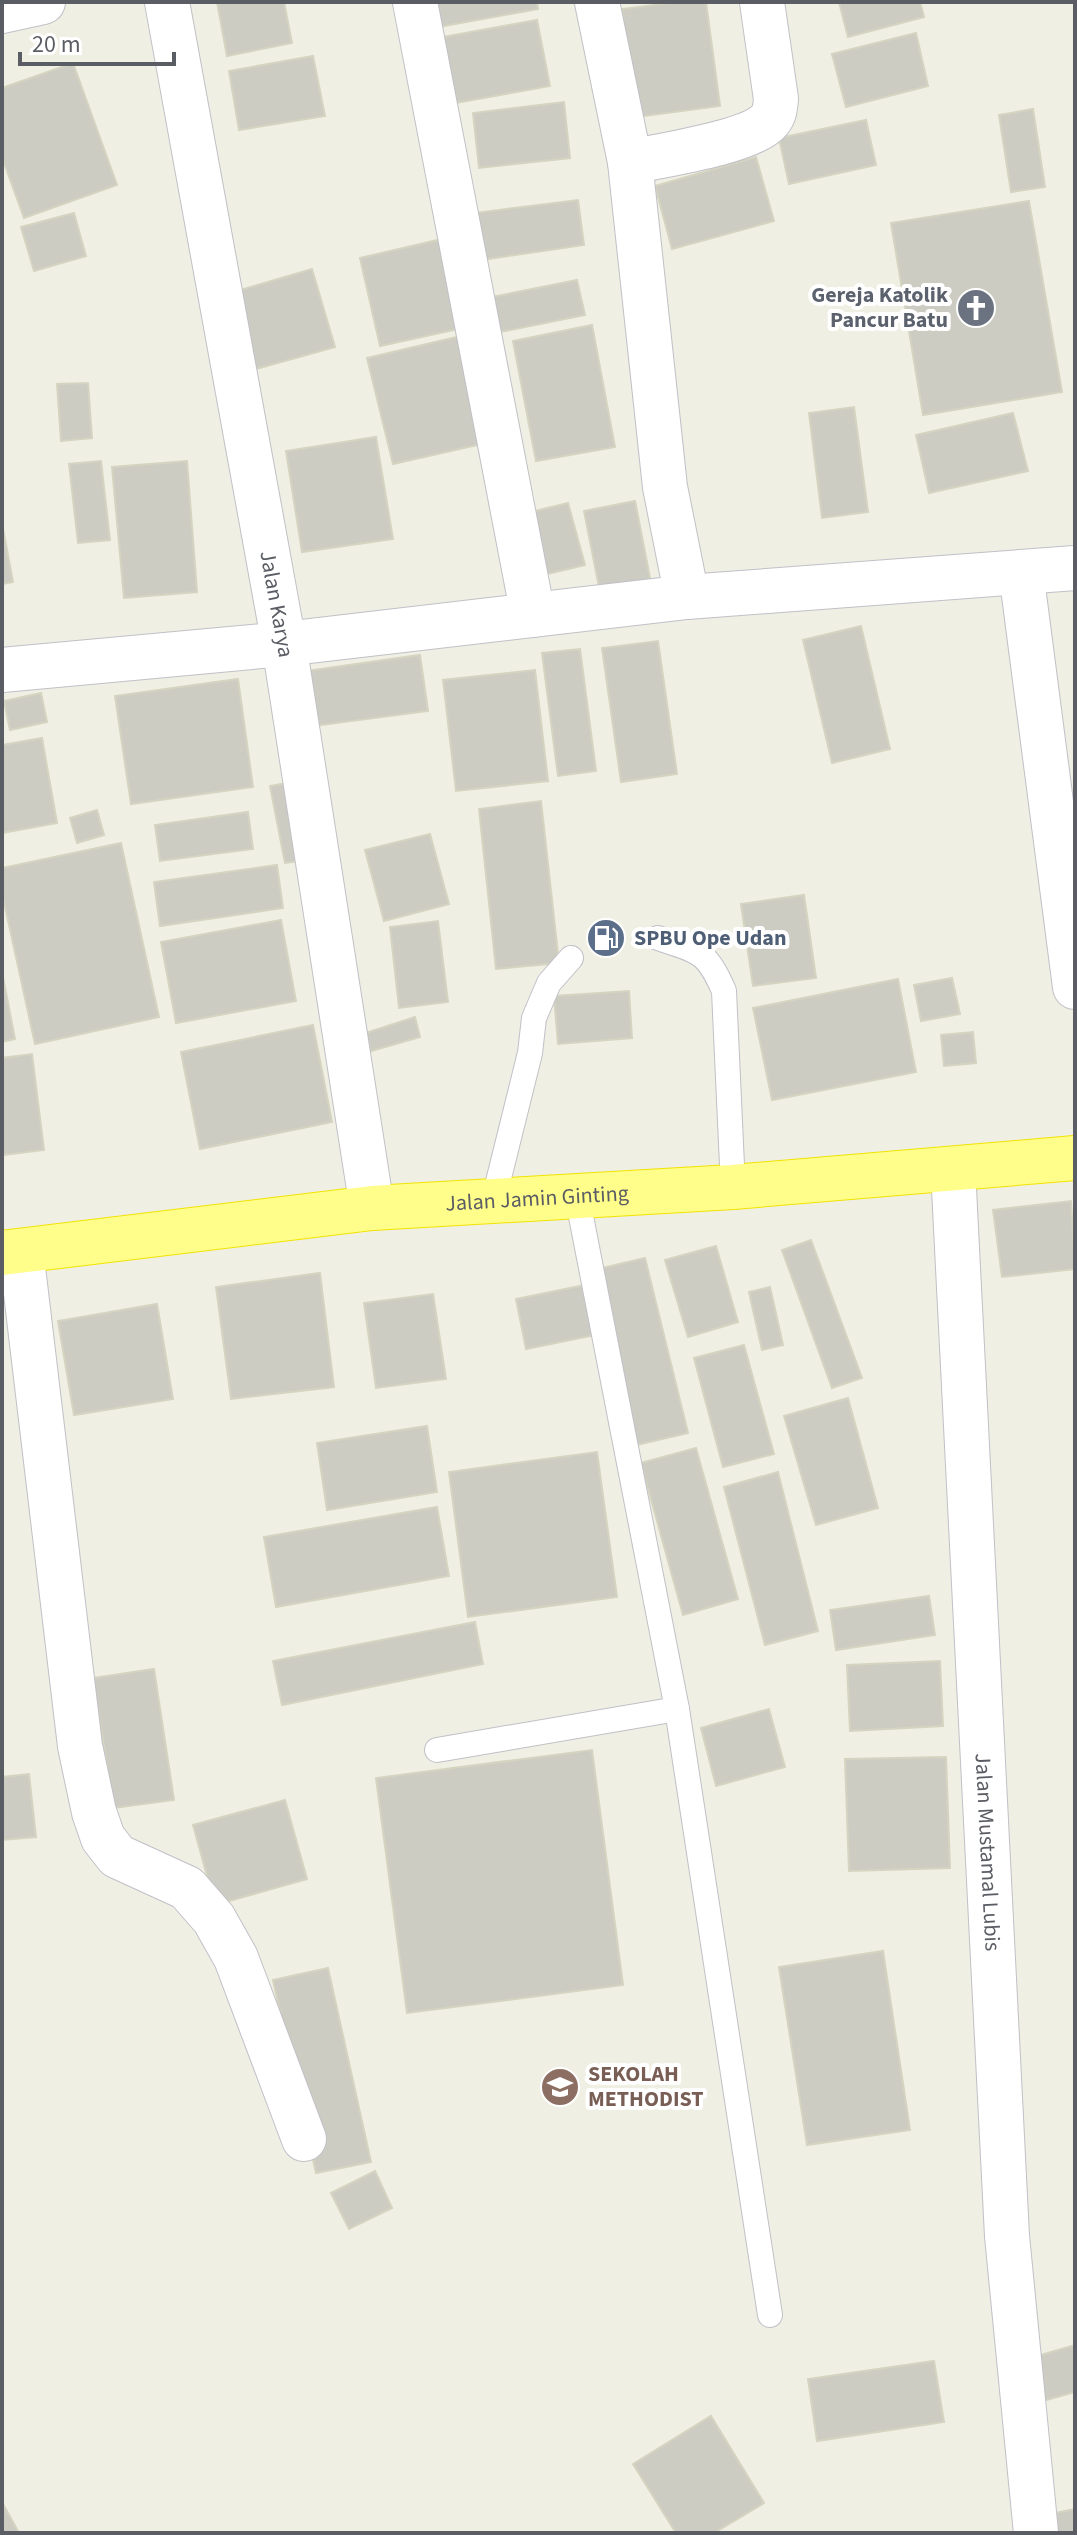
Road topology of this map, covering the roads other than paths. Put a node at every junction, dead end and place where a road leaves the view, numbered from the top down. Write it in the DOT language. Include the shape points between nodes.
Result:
graph roads {
  1 [pos="43,2"];
  2 [pos="167,2"];
  3 [pos="415,2"];
  4 [pos="597,2"];
  5 [pos="762,2"];
  6 [pos="2,11"];
  7 [pos="630,162"];
  8 [pos="1075,568"];
  9 [pos="1021,572"];
  10 [pos="687,597"];
  11 [pos="533,615"];
  12 [pos="284,644"];
  13 [pos="2,670"];
  14 [pos="658,938"];
  15 [pos="571,958"];
  16 [pos="1075,987"];
  17 [pos="1075,1158"];
  18 [pos="953,1169"];
  19 [pos="733,1187"];
  20 [pos="577,1196"];
  21 [pos="493,1202"];
  22 [pos="372,1208"];
  23 [pos="11,1252"];
  24 [pos="677,1709"];
  25 [pos="437,1750"];
  26 [pos="304,2139"];
  27 [pos="770,2315"];
  28 [pos="1036,2533"];
  1 -- 6 [label="street"];
  2 -- 12 [label="street, Jalan Karya"];
  3 -- 11 [label="street"];
  4 -- 7 [label="street"];
  5 -- 7 [label="street" via="776,99 771,120 746,135"];
  7 -- 10 [label="street" via="665,487"];
  8 -- 9 [label="street"];
  9 -- 10 [label="street"];
  9 -- 16 [label="street"];
  10 -- 11 [label="street"];
  11 -- 12 [label="street"];
  12 -- 13 [label="street"];
  12 -- 22 [label="street, Jalan Karya"];
  14 -- 19 [label="lane" via="702,953 724,991"];
  15 -- 21 [label="lane" via="549,983 534,1018"];
  17 -- 18 [label="highway, Jalan Jamin Ginting"];
  18 -- 19 [label="highway, Jalan Jamin Ginting"];
  18 -- 28 [label="street, Jalan Mustamal Lubis" via="1007,2236"];
  19 -- 20 [label="highway, Jalan Jamin Ginting"];
  20 -- 21 [label="highway, Jalan Jamin Ginting"];
  20 -- 24 [label="lane"];
  21 -- 22 [label="highway, Jalan Jamin Ginting"];
  22 -- 23 [label="highway, Jalan Jamin Ginting"];
  23 -- 26 [label="street" via="80,1746 94,1812 103,1838 117,1856 187,1888 214,1919 236,1958"];
  24 -- 25 [label="lane"];
  24 -- 27 [label="lane"];
}
